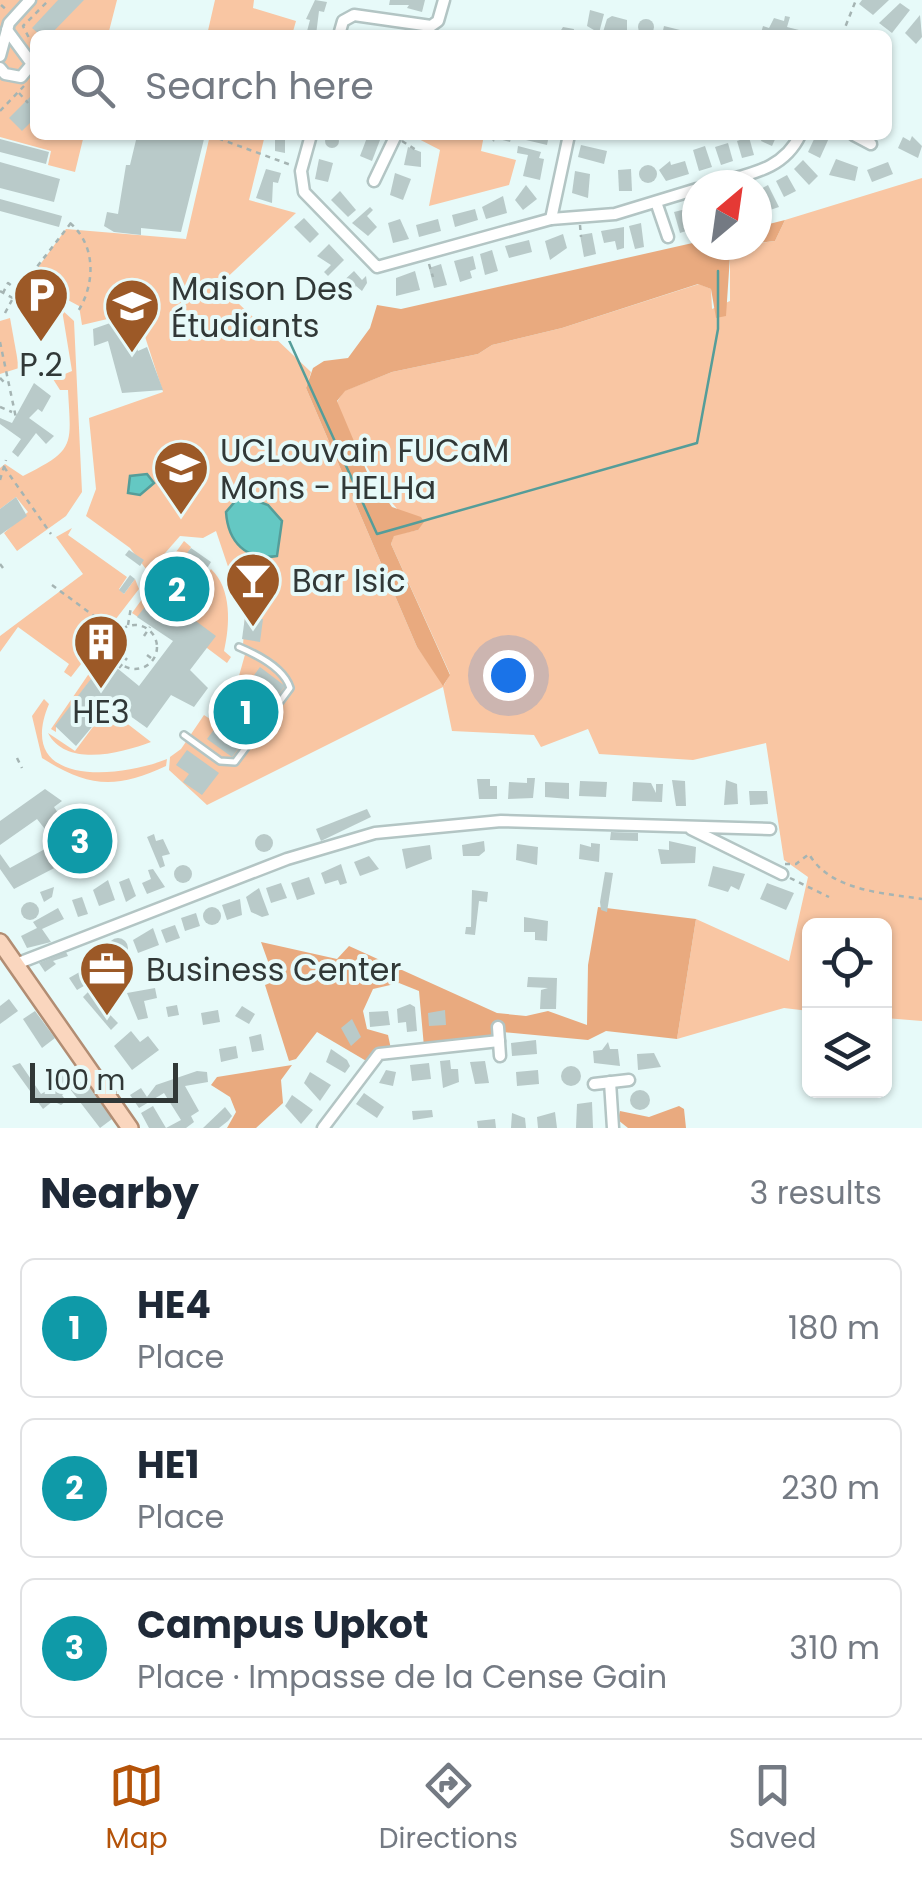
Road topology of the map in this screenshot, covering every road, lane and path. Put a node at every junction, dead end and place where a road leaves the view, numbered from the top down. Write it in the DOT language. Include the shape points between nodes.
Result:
graph roads {
  1 [pos="6,0"];
  2 [pos="30,0"];
  3 [pos="49,0"];
  4 [pos="444,0"];
  5 [pos="856,0"];
  6 [pos="44,5"];
  7 [pos="0,6"];
  8 [pos="50,11"];
  9 [pos="7,30"];
  10 [pos="340,30"];
  11 [pos="844,30"];
  12 [pos="30,41"];
  13 [pos="0,56"];
  14 [pos="30,61"];
  15 [pos="0,68"];
  16 [pos="30,68"];
  17 [pos="21,81"];
  18 [pos="18,92"];
  19 [pos="28,102"];
  20 [pos="0,111"];
  21 [pos="224,140"];
  22 [pos="310,140"];
  23 [pos="394,140"];
  24 [pos="402,140"];
  25 [pos="568,140"];
  26 [pos="798,140"];
  27 [pos="863,140"];
  28 [pos="871,144"];
  29 [pos="416,150"];
  30 [pos="302,168"];
  31 [pos="759,170"];
  32 [pos="374,181"];
  33 [pos="682,194"];
  34 [pos="656,202"];
  35 [pos="74,219"];
  36 [pos="550,219"];
  37 [pos="70,223"];
  38 [pos="668,237"];
  39 [pos="426,254"];
  40 [pos="433,277"];
  41 [pos="19,290"];
  42 [pos="2,292"];
  43 [pos="13,298"];
  44 [pos="5,312"];
  45 [pos="77,313"];
  46 [pos="0,342"];
  47 [pos="0,378"];
  48 [pos="8,386"];
  49 [pos="0,406"];
  50 [pos="6,460"];
  51 [pos="4,466"];
  52 [pos="0,480"];
  53 [pos="50,534"];
  54 [pos="52,586"];
  55 [pos="131,607"];
  56 [pos="128,626"];
  57 [pos="149,628"];
  58 [pos="118,634"];
  59 [pos="144,636"];
  60 [pos="124,638"];
  61 [pos="239,646"];
  62 [pos="113,648"];
  63 [pos="98,653"];
  64 [pos="147,655"];
  65 [pos="127,658"];
  66 [pos="154,660"];
  67 [pos="120,667"];
  68 [pos="184,735"];
  69 [pos="17,758"];
  70 [pos="22,768"];
  71 [pos="686,826"];
  72 [pos="770,829"];
  73 [pos="757,862"];
  74 [pos="782,874"];
  75 [pos="829,897"];
  76 [pos="922,899"];
  77 [pos="0,942"];
  78 [pos="16,964"];
  79 [pos="498,1028"];
  80 [pos="499,1041"];
  81 [pos="500,1056"];
  82 [pos="630,1080"];
  83 [pos="610,1082"];
  84 [pos="594,1084"];
  85 [pos="130,1128"];
  86 [pos="323,1128"];
  87 [pos="613,1128"];
  1 -- 7 [label="path"];
  2 -- 9 [label="street"];
  3 -- 6 [label="path"];
  4 -- 10 [label="street" via="432,26 354,15"];
  5 -- 11 [label="path"];
  6 -- 8 [label="path"];
  6 -- 12 [label="path" via="23,26"];
  9 -- 13 [label="street"];
  9 -- 14 [label="street"];
  15 -- 17 [label="street"];
  16 -- 17 [label="street"];
  17 -- 18 [label="path"];
  17 -- 18 [label="path"];
  18 -- 19 [label="path"];
  18 -- 20 [label="path"];
  21 -- 30 [label="path"];
  22 -- 30 [label="street"];
  23 -- 32 [label="street"];
  24 -- 29 [label="path"];
  25 -- 36 [label="street"];
  26 -- 31 [label="street" via="778,164"];
  27 -- 28 [label="street"];
  30 -- 39 [label="street" via="304,192 377,267"];
  33 -- 34 [label="street"];
  34 -- 36 [label="street" via="615,214"];
  34 -- 38 [label="street"];
  35 -- 37 [label="path"];
  36 -- 39 [label="street"];
  37 -- 41 [label="path"];
  37 -- 45 [label="path" via="90,252 90,280"];
  39 -- 40 [label="path"];
  41 -- 42 [label="path" via="8,283"];
  41 -- 43 [label="path" via="25,300"];
  42 -- 43 [label="path"];
  43 -- 44 [label="path"];
  46 -- 48 [label="path"];
  47 -- 48 [label="path"];
  48 -- 49 [label="path" via="15,415"];
  50 -- 51 [label="path"];
  51 -- 52 [label="path"];
  51 -- 53 [label="path"];
  54 -- 58 [label="path"];
  55 -- 56 [label="path"];
  56 -- 57 [label="path"];
  56 -- 58 [label="path"];
  57 -- 59 [label="path"];
  57 -- 66 [label="path"];
  58 -- 60 [label="path"];
  58 -- 62 [label="path"];
  61 -- 68 [label="lane" via="272,665 290,688 235,762 220,760"];
  62 -- 63 [label="path"];
  62 -- 67 [label="path"];
  64 -- 66 [label="path"];
  65 -- 67 [label="path"];
  66 -- 67 [label="path" via="137,669"];
  69 -- 70 [label="path"];
  71 -- 72 [label="street"];
  71 -- 73 [label="street"];
  71 -- 78 [label="street" via="500,821 355,838"];
  73 -- 74 [label="street"];
  73 -- 76 [label="path" via="796,864 809,854 839,881"];
  74 -- 75 [label="path"];
  77 -- 78 [label="main road"];
  78 -- 85 [label="main road"];
  79 -- 80 [label="street"];
  80 -- 81 [label="street"];
  80 -- 86 [label="street" via="379,1054"];
  82 -- 83 [label="street"];
  83 -- 84 [label="street"];
  83 -- 87 [label="street"];
}
